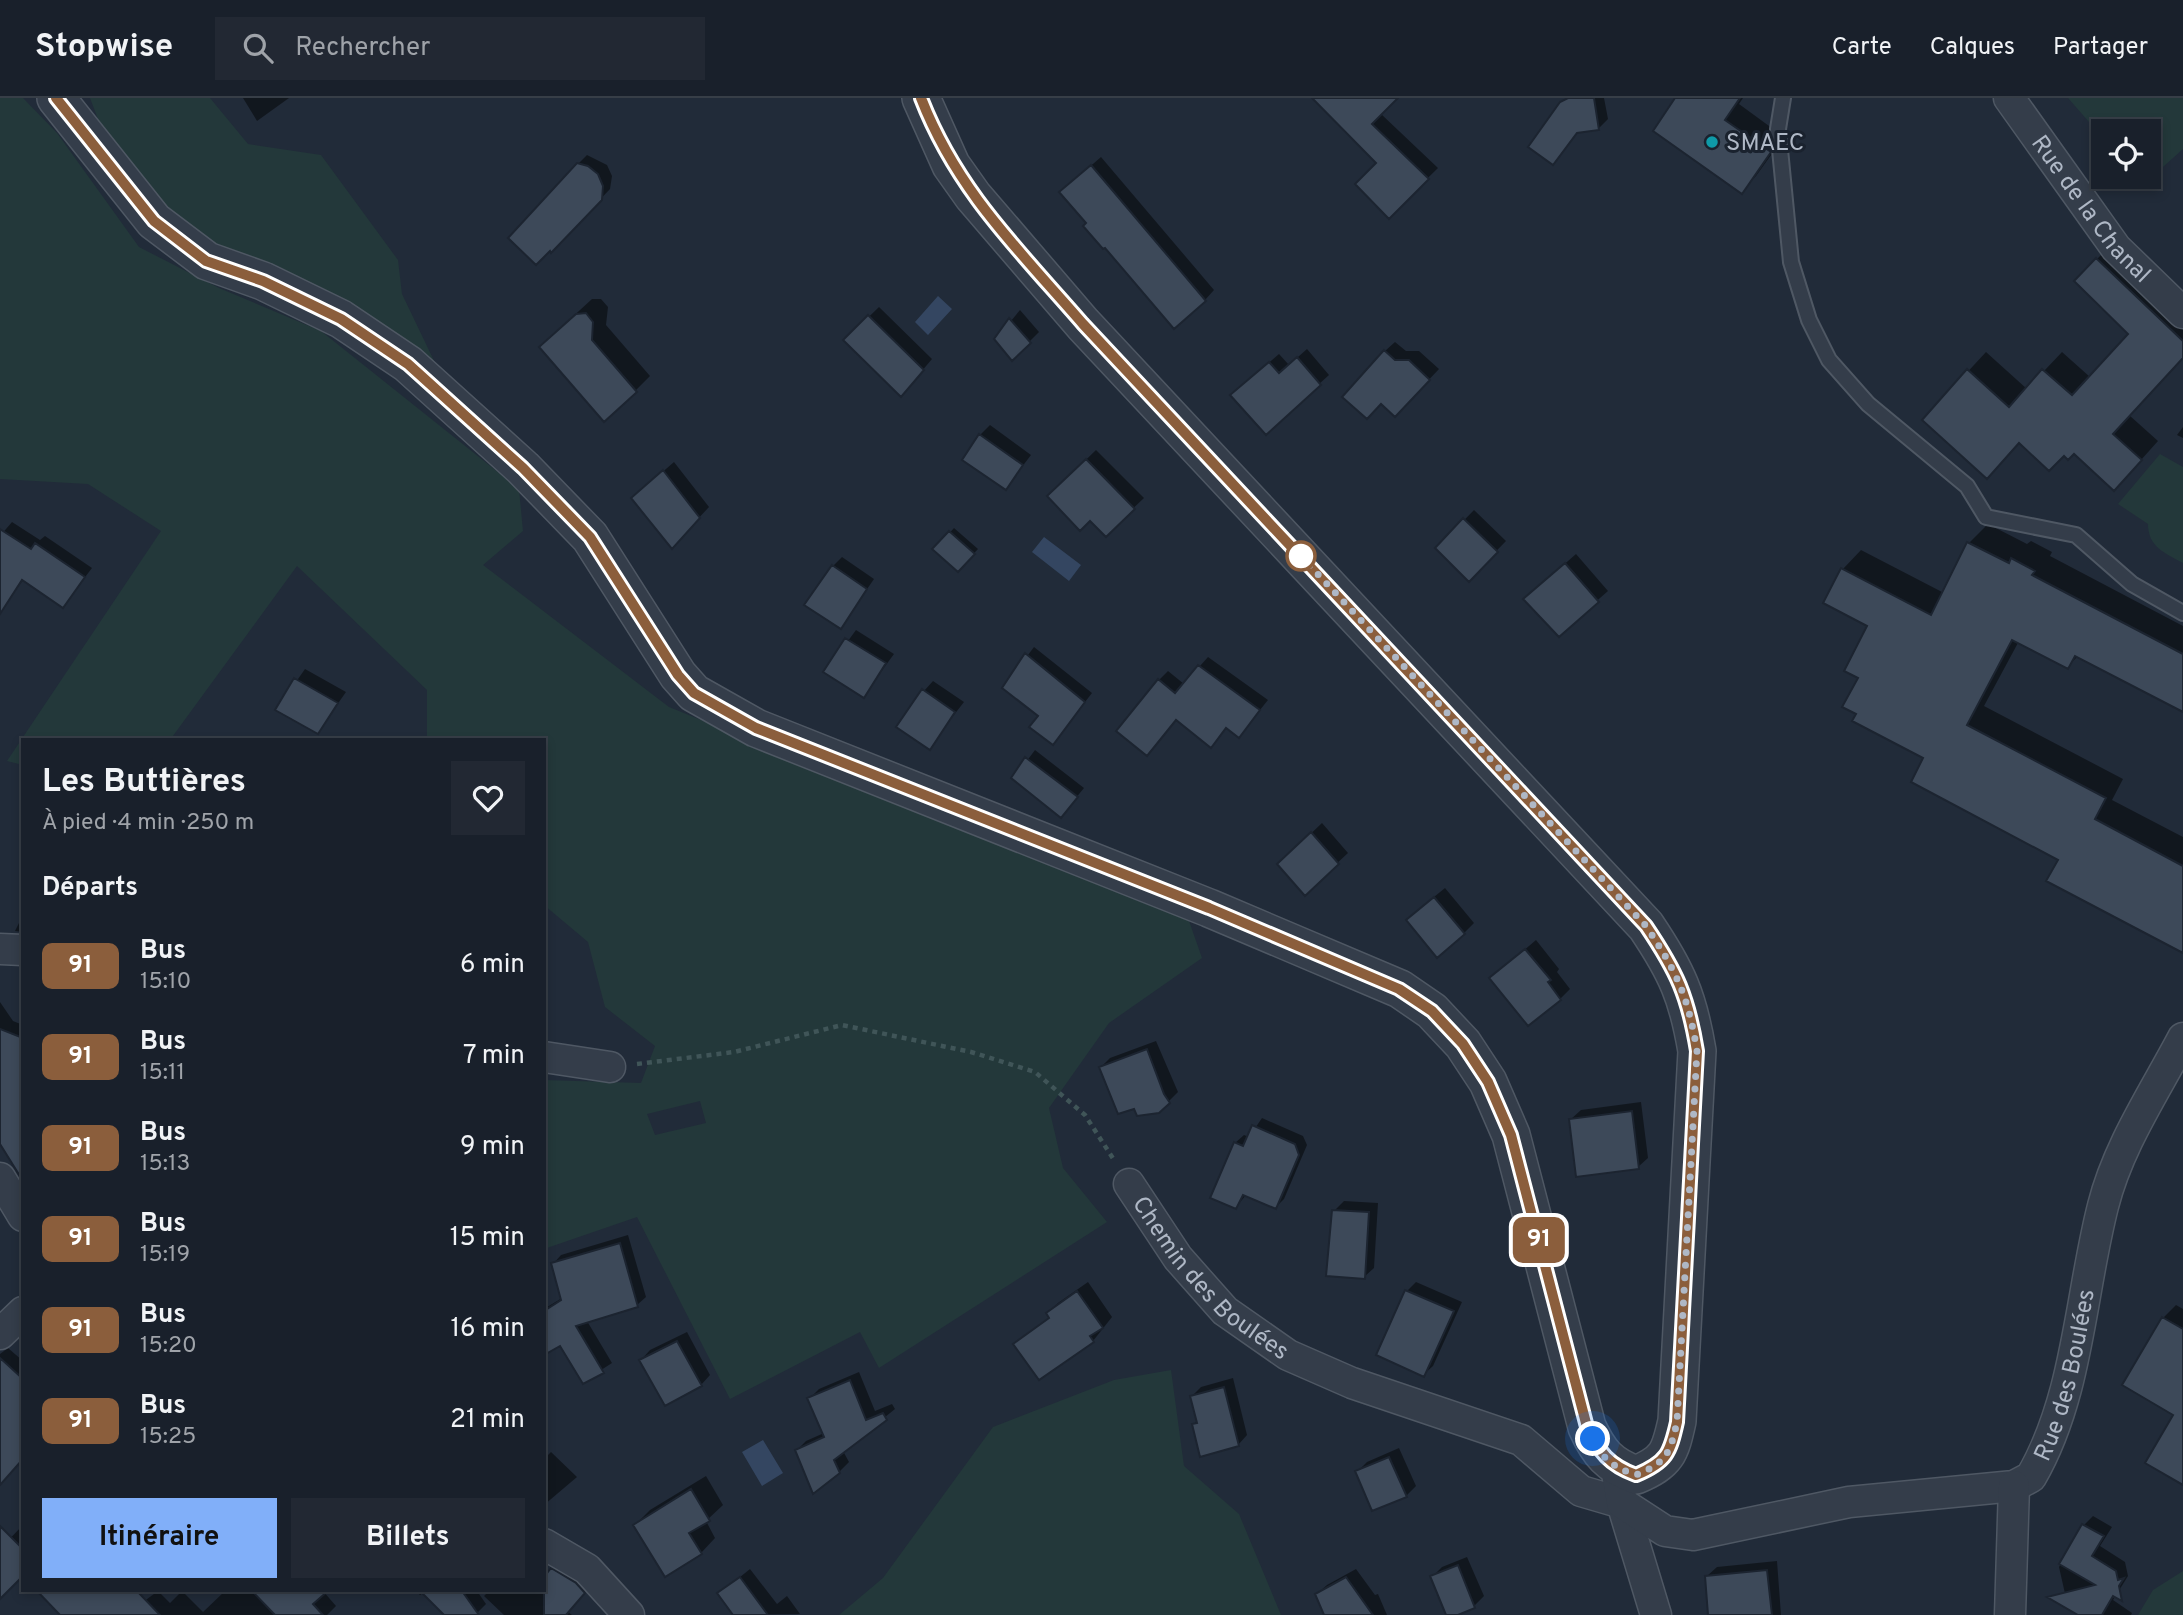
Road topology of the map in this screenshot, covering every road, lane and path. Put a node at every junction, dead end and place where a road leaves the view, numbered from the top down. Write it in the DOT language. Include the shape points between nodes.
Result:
graph roads {
  1 [pos="56,98"];
  2 [pos="76,98"];
  3 [pos="921,98"];
  4 [pos="1783,98"];
  5 [pos="2008,98"];
  6 [pos="90,141"];
  7 [pos="2183,313"];
  8 [pos="2183,613"];
  9 [pos="0,949"];
  10 [pos="21,950"];
  11 [pos="2183,1038"];
  12 [pos="546,1057"];
  13 [pos="610,1067"];
  14 [pos="0,1178"];
  15 [pos="1129,1184"];
  16 [pos="21,1213"];
  17 [pos="21,1314"];
  18 [pos="0,1334"];
  19 [pos="1616,1468"];
  20 [pos="2014,1486"];
  21 [pos="1622,1503"];
  22 [pos="546,1545"];
  23 [pos="629,1615"];
  24 [pos="1656,1615"];
  25 [pos="2010,1615"];
  1 -- 6 [label="street"];
  2 -- 6 [label="street"];
  3 -- 19 [label="street" via="951,164 1006,236 1646,926 1672,965 1689,1006 1697,1051 1677,1422 1671,1449 1658,1465 1636,1475"];
  4 -- 8 [label="lane" via="1778,129 1791,262 1809,320 1829,360 1868,404 1967,486 1986,517 2076,535 2132,584"];
  5 -- 7 [label="street, Rue de la Chanal" via="2116,248"];
  6 -- 19 [label="street" via="154,221 206,261 263,281 341,319 408,364 523,468 590,537 694,693 756,728 1209,908 1399,989 1432,1011 1463,1044 1488,1082 1511,1135 1587,1427 1599,1452"];
  9 -- 10 [label="street"];
  11 -- 20 [label="street, Rue des Boulées" via="2116,1163 2061,1410 2031,1478"];
  12 -- 13 [label="street"];
  13 -- 15 [label="path, Chemin des Boulées" via="734,1052 842,1025 971,1052 1035,1072 1085,1115"];
  14 -- 16 [label="street"];
  15 -- 21 [label="street, Chemin des Boulées" via="1178,1258 1225,1311 1288,1355 1352,1383 1521,1440 1581,1491"];
  17 -- 18 [label="street"];
  19 -- 21 [label="street"];
  20 -- 21 [label="street, Rue des Boulées" via="1849,1502 1693,1535 1665,1531"];
  20 -- 25 [label="street"];
  21 -- 24 [label="street"];
  22 -- 23 [label="street" via="587,1569"];
}
